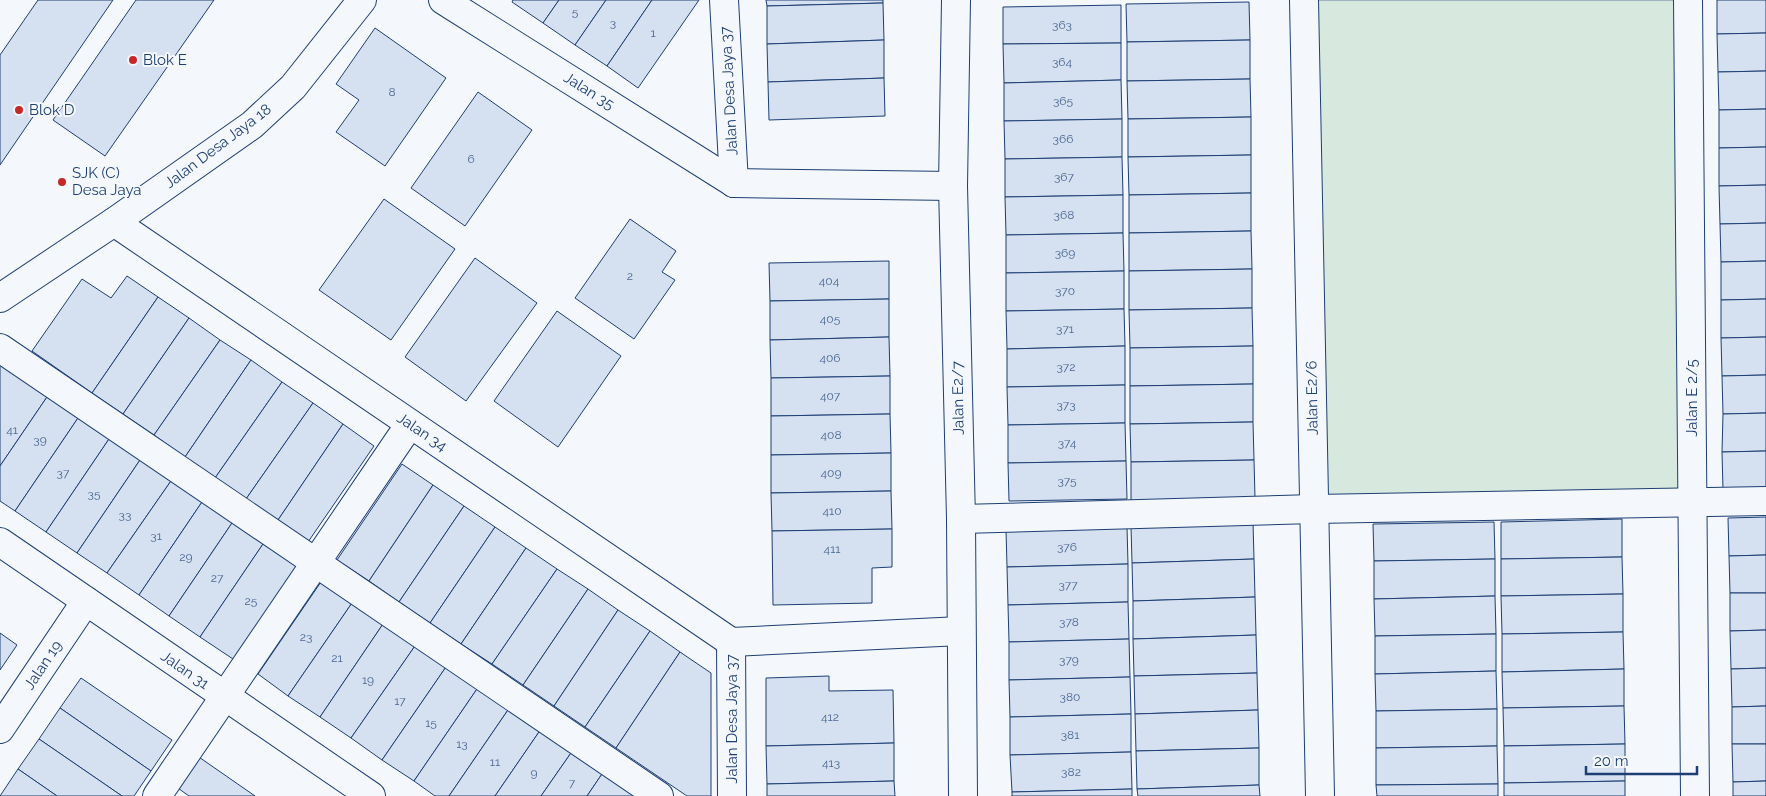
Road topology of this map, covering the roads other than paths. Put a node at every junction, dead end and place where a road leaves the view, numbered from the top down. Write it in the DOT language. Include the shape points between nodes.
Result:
graph roads {
  1 [pos="362,0"];
  2 [pos="443,0"];
  3 [pos="956,0"];
  4 [pos="1304,0"];
  5 [pos="1688,0"];
  6 [pos="724,1"];
  7 [pos="734,182"];
  8 [pos="953,186"];
  9 [pos="114,222"];
  10 [pos="0,298"];
  11 [pos="0,348"];
  12 [pos="410,424"];
  13 [pos="1766,502"];
  14 [pos="1693,503"];
  15 [pos="1314,509"];
  16 [pos="961,519"];
  17 [pos="0,542"];
  18 [pos="316,562"];
  19 [pos="86,600"];
  20 [pos="961,631"];
  21 [pos="731,642"];
  22 [pos="225,697"];
  23 [pos="0,729"];
  24 [pos="355,792"];
  25 [pos="157,796"];
  26 [pos="660,796"];
  27 [pos="732,796"];
  28 [pos="963,796"];
  29 [pos="1320,796"];
  30 [pos="1695,796"];
  1 -- 9 [label="street, Jalan Desa Jaya 18" via="293,87 252,125"];
  2 -- 7 [label="street, Jalan 35"];
  3 -- 8 [label="street, Jalan E2/7"];
  4 -- 15 [label="street, Jalan E2/6"];
  5 -- 14 [label="street, Jalan E 2/5"];
  6 -- 7 [label="street, Jalan Desa Jaya 37"];
  7 -- 8 [label="street"];
  8 -- 16 [label="street, Jalan E2/7"];
  9 -- 10 [label="street, Jalan Desa Jaya 18"];
  9 -- 12 [label="street, Jalan 34"];
  11 -- 18 [label="street"];
  12 -- 18 [label="street"];
  12 -- 21 [label="street, Jalan 34"];
  13 -- 14 [label="street"];
  14 -- 15 [label="street"];
  14 -- 30 [label="street, Jalan E 2/5"];
  15 -- 16 [label="street"];
  15 -- 29 [label="street, Jalan E2/6"];
  16 -- 20 [label="street, Jalan E2/7"];
  17 -- 19 [label="street, Jalan 31"];
  18 -- 22 [label="street"];
  18 -- 26 [label="street"];
  19 -- 22 [label="street, Jalan 31"];
  19 -- 23 [label="street, Jalan 19"];
  20 -- 21 [label="street"];
  20 -- 28 [label="street, Jalan E2/7"];
  21 -- 27 [label="street, Jalan Desa Jaya 37"];
  22 -- 24 [label="street, Jalan 31"];
  22 -- 25 [label="street"];
}
